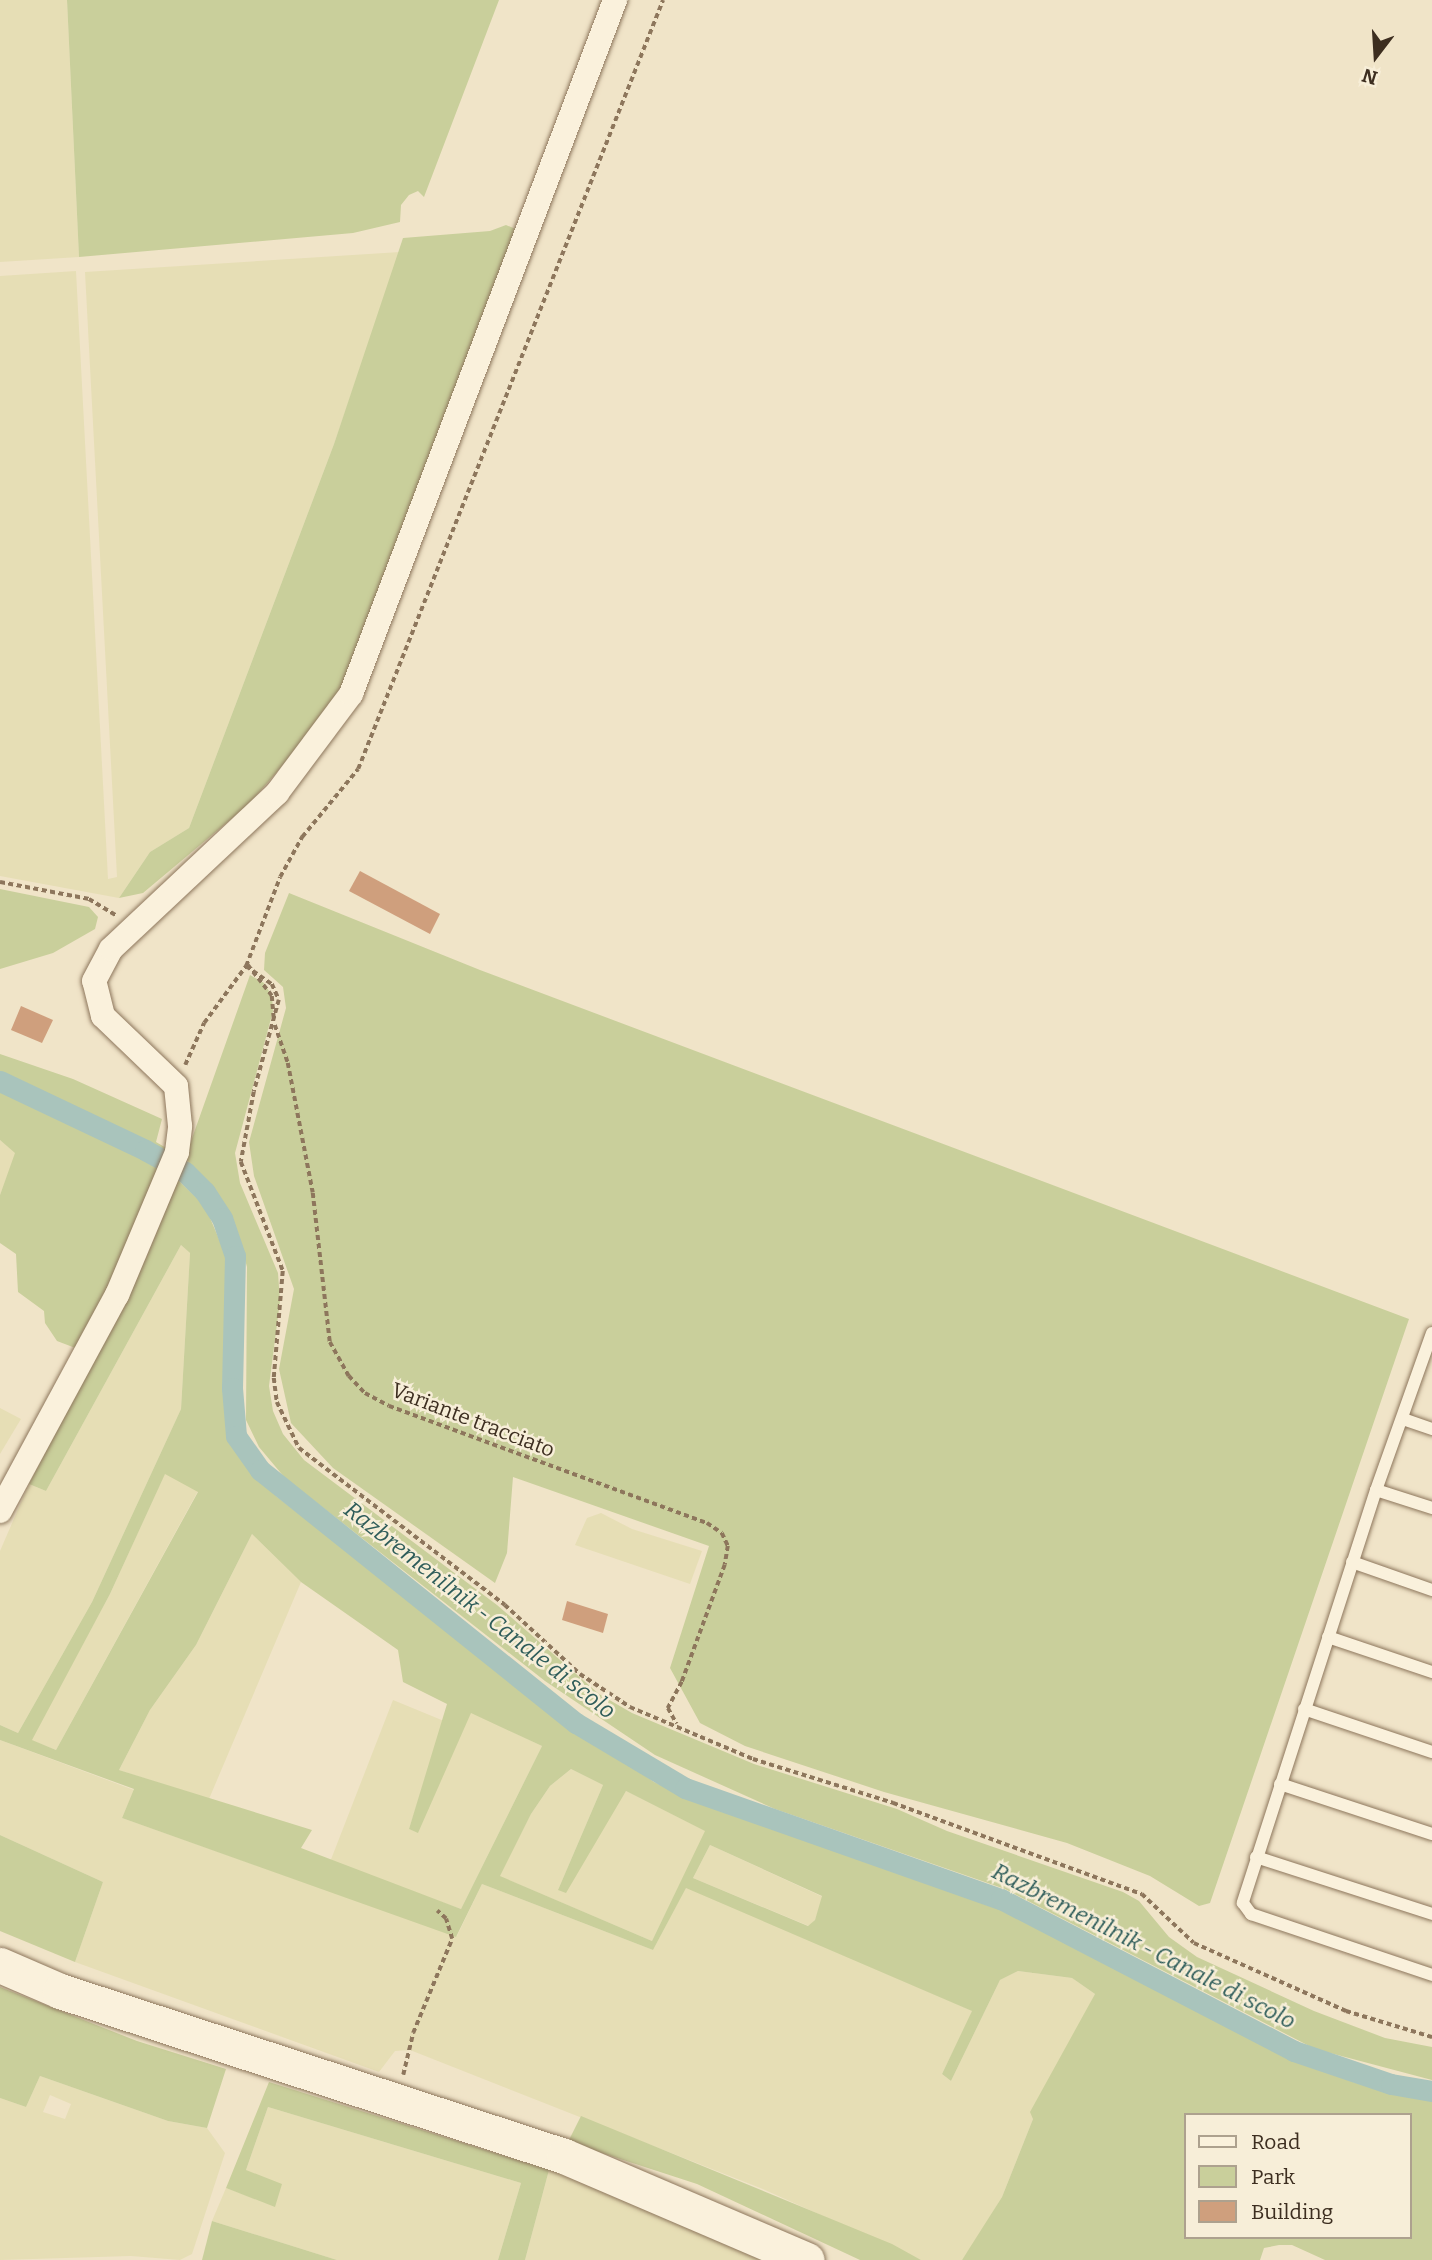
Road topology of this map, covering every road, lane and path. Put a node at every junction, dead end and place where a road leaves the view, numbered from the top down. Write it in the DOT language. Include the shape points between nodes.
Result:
graph roads {
  1 [pos="615,0"];
  2 [pos="663,0"];
  3 [pos="0,882"];
  4 [pos="136,927"];
  5 [pos="247,965"];
  6 [pos="275,1024"];
  7 [pos="176,1086"];
  8 [pos="1431,1342"];
  9 [pos="1403,1419"];
  10 [pos="1432,1429"];
  11 [pos="1376,1490"];
  12 [pos="1432,1508"];
  13 [pos="0,1511"];
  14 [pos="1352,1562"];
  15 [pos="1432,1590"];
  16 [pos="1328,1637"];
  17 [pos="1432,1672"];
  18 [pos="1304,1709"];
  19 [pos="678,1726"];
  20 [pos="1432,1752"];
  21 [pos="1280,1784"];
  22 [pos="1432,1834"];
  23 [pos="1256,1857"];
  24 [pos="438,1911"];
  25 [pos="1432,1914"];
  26 [pos="0,1965"];
  27 [pos="1432,1975"];
  28 [pos="1432,2038"];
  29 [pos="407,2105"];
  30 [pos="807,2260"];
  1 -- 4 [label="street" via="351,694 277,793"];
  2 -- 5 [label="path" via="358,769 302,837 280,877"];
  3 -- 4 [label="path" via="89,899"];
  4 -- 7 [label="street" via="111,949 94,981 103,1016"];
  5 -- 6 [label="path" via="272,984 279,1000"];
  5 -- 7 [label="path" via="204,1023"];
  6 -- 19 [label="path" via="254,1092 241,1162 283,1271 274,1378 287,1429 299,1448 332,1477 505,1605 580,1674 630,1707"];
  6 -- 19 [label="path, Variante tracciato" via="288,1063 313,1193 330,1342 349,1376 365,1393 389,1406 708,1523 722,1533 728,1546 725,1565 668,1708"];
  7 -- 13 [label="street" via="180,1126 177,1152 166,1180 117,1295"];
  8 -- 9 [label="lane"];
  9 -- 10 [label="lane"];
  9 -- 11 [label="lane"];
  11 -- 12 [label="lane"];
  11 -- 14 [label="lane"];
  14 -- 15 [label="lane"];
  14 -- 16 [label="lane"];
  16 -- 17 [label="lane"];
  16 -- 18 [label="lane"];
  18 -- 20 [label="lane"];
  18 -- 21 [label="lane"];
  19 -- 28 [label="path" via="753,1759 893,1803 1142,1894 1194,1943 1346,2011"];
  21 -- 22 [label="lane"];
  21 -- 23 [label="lane"];
  23 -- 25 [label="lane"];
  23 -- 27 [label="lane" via="1243,1903 1251,1914"];
  24 -- 29 [label="path" via="446,1919 452,1939 406,2055"];
  26 -- 29 [label="main road" via="60,1991"];
  29 -- 30 [label="main road" via="564,2156"];
}
